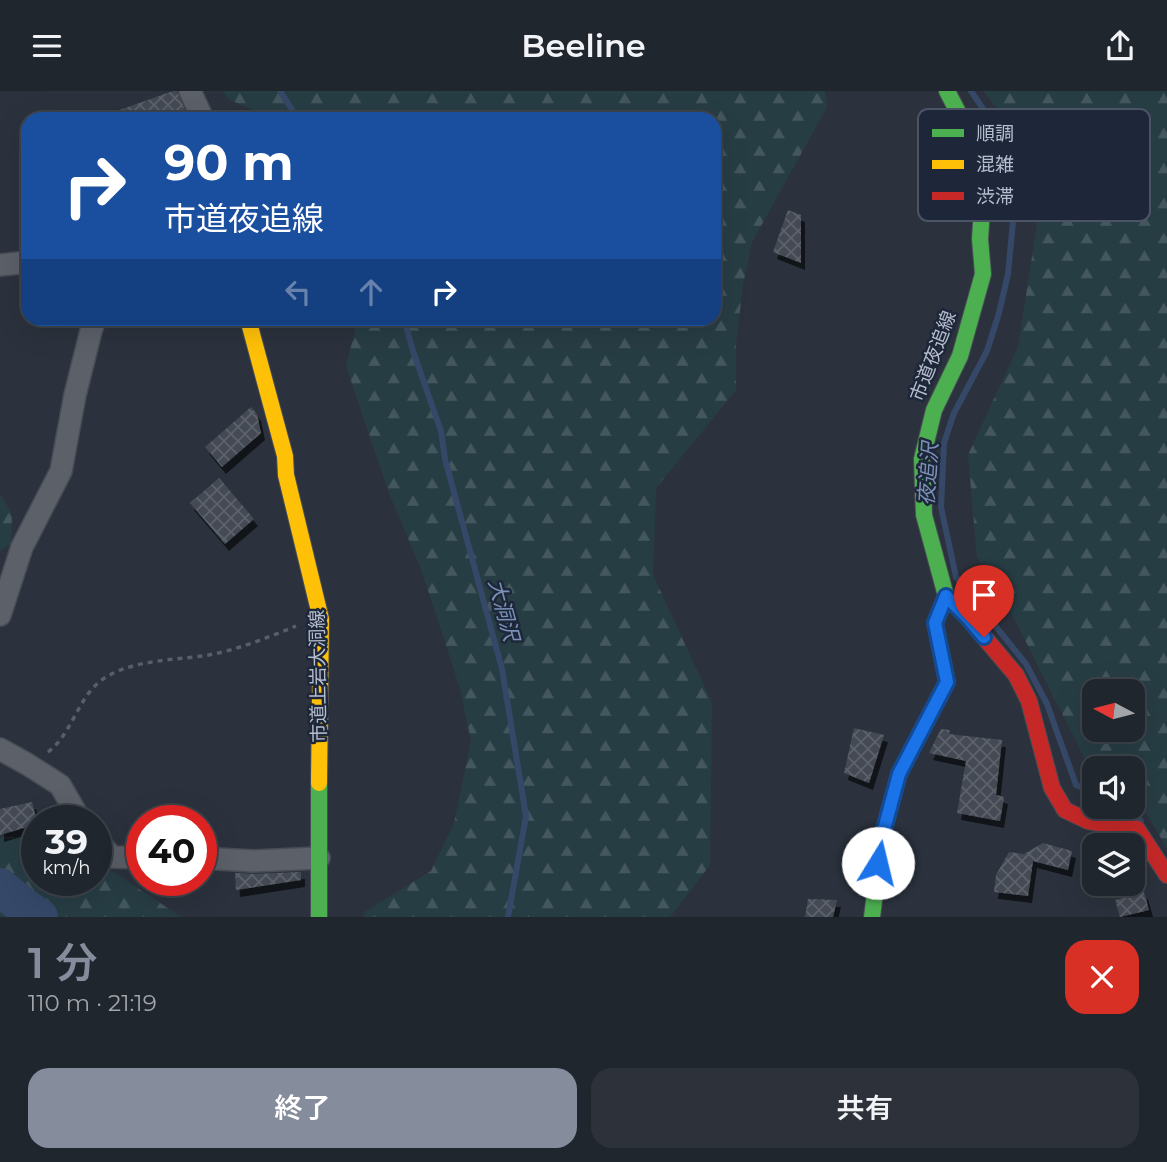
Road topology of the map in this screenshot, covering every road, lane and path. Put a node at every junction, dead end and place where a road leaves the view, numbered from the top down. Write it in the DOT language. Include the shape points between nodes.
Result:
graph roads {
  1 [pos="190,91"];
  2 [pos="947,91"];
  3 [pos="956,109"];
  4 [pos="199,112"];
  5 [pos="981,221"];
  6 [pos="21,263"];
  7 [pos="0,265"];
  8 [pos="93,326"];
  9 [pos="250,326"];
  10 [pos="22,547"];
  11 [pos="0,573"];
  12 [pos="946,596"];
  13 [pos="0,615"];
  14 [pos="321,619"];
  15 [pos="0,750"];
  16 [pos="43,755"];
  17 [pos="72,805"];
  18 [pos="217,859"];
  19 [pos="319,859"];
  20 [pos="1167,875"];
  21 [pos="319,917"];
  22 [pos="872,917"];
  1 -- 4 [label="street"];
  2 -- 3 [label="street, 市道夜追線"];
  5 -- 12 [label="street, 市道夜追線" via="983,274 960,356 934,410 922,459 923,515"];
  6 -- 7 [label="street"];
  8 -- 10 [label="street" via="61,471"];
  9 -- 14 [label="street, 市道上岩大洞線"];
  10 -- 11 [label="street"];
  10 -- 13 [label="street"];
  12 -- 20 [label="street, 市道夜追線" via="1016,675 1029,701 1052,788 1065,810 1088,821 1137,829"];
  12 -- 22 [label="street" via="935,623 947,682 899,774 882,837"];
  14 -- 16 [label="path" via="239,647 111,675 94,686 59,743"];
  14 -- 19 [label="street, 市道上岩大洞線"];
  15 -- 17 [label="street" via="61,785"];
  18 -- 19 [label="street"];
  19 -- 21 [label="street, 市道上岩大洞線"];
}
